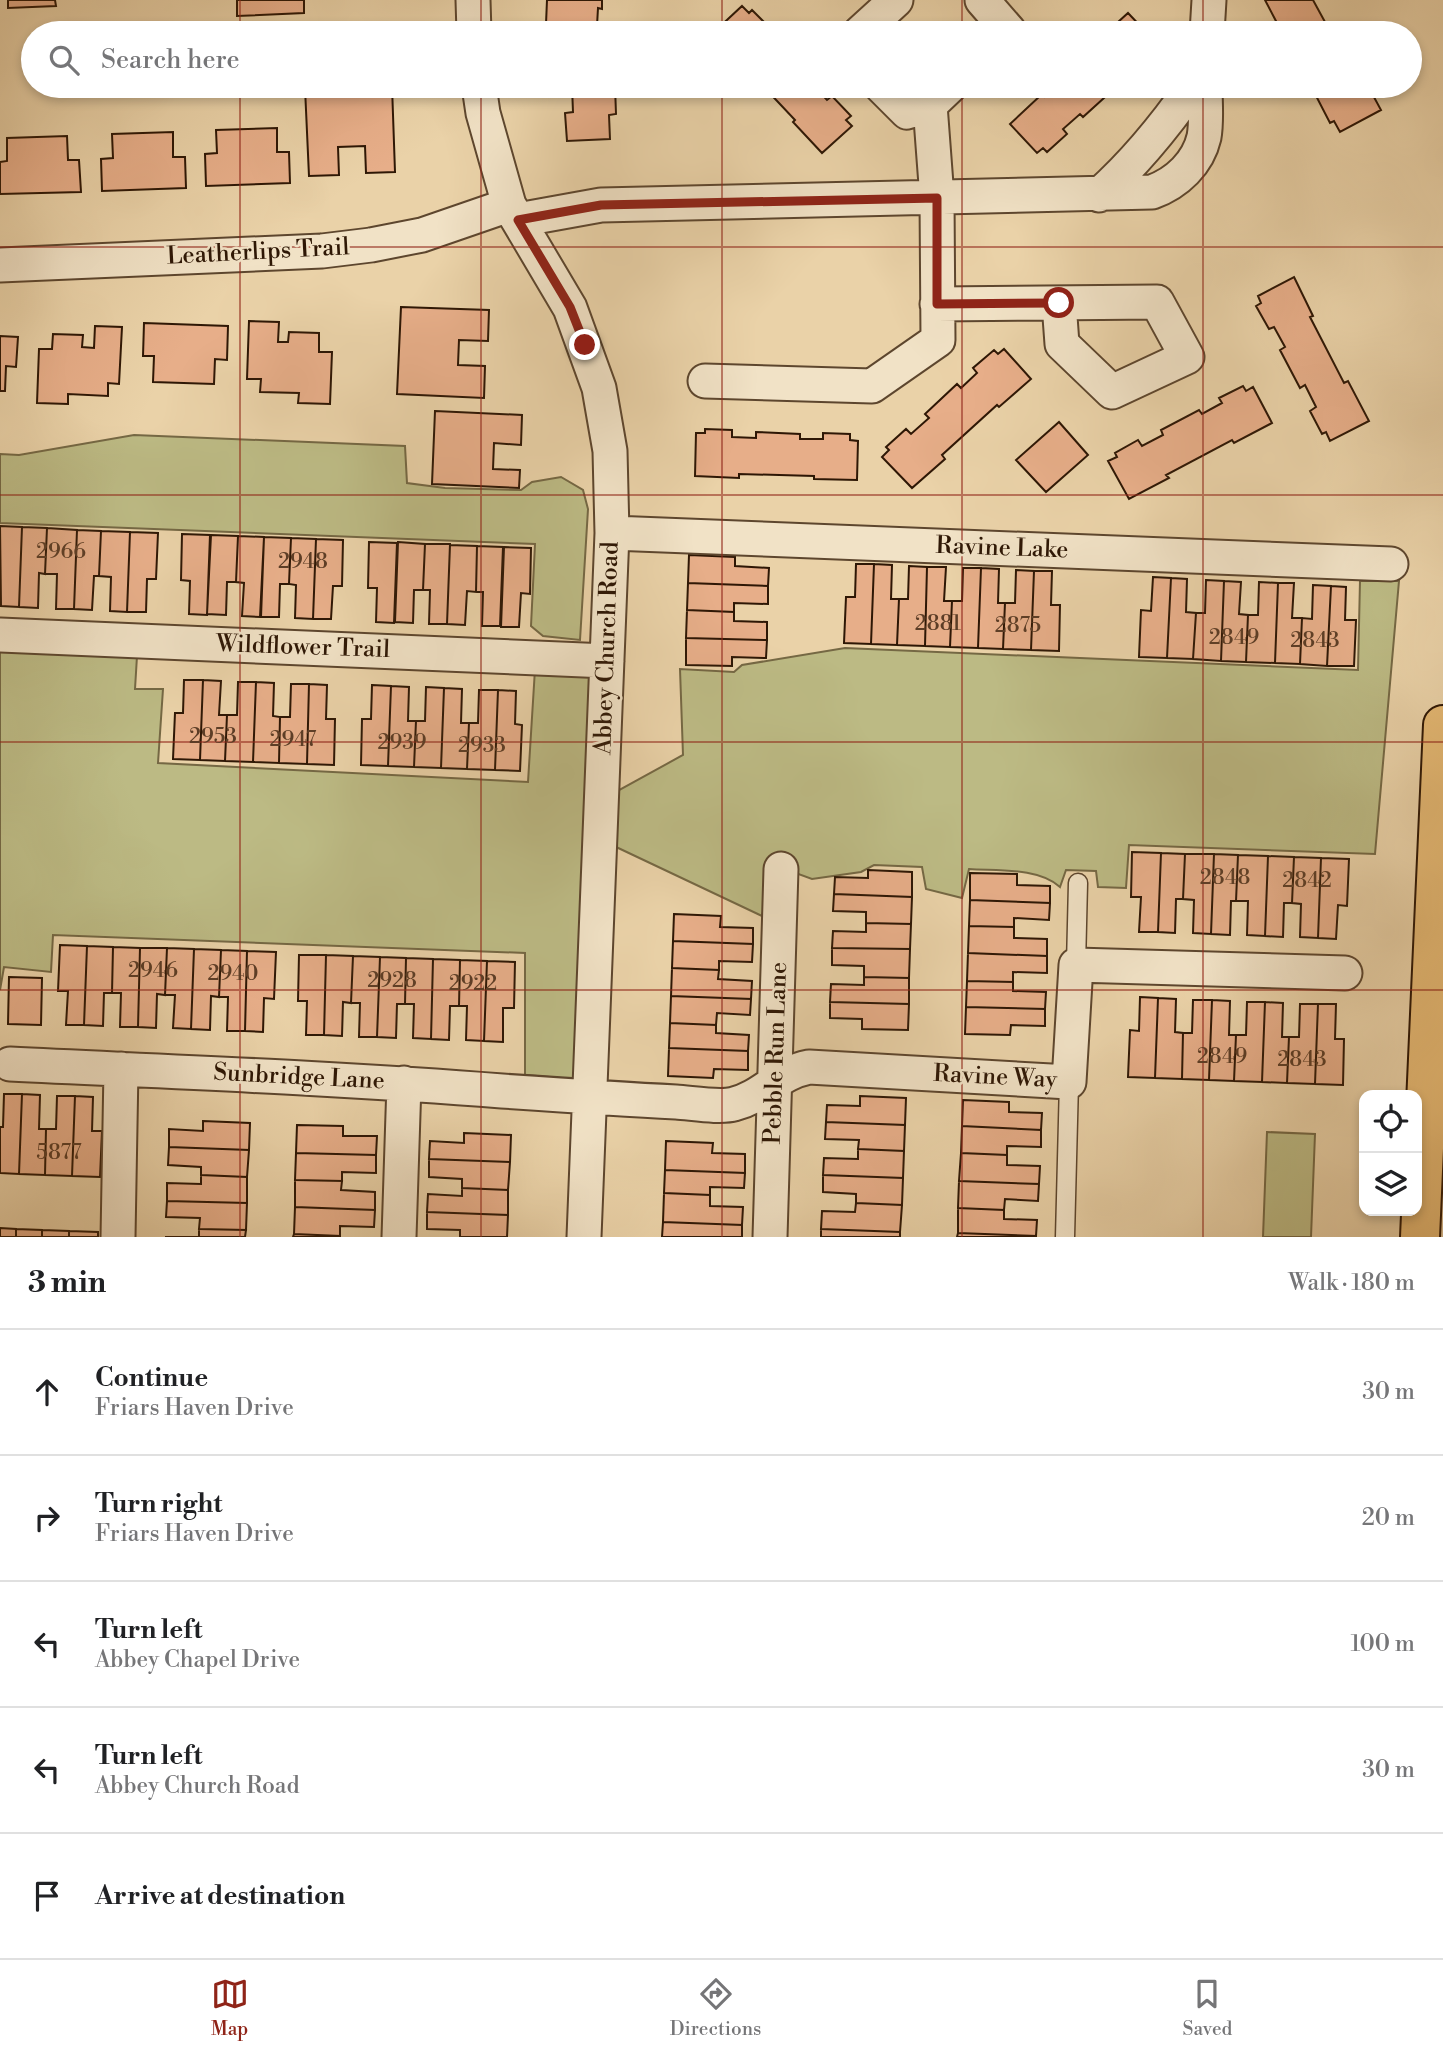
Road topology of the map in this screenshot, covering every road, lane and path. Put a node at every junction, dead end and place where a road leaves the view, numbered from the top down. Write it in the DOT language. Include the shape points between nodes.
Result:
graph roads {
  1 [pos="472,0"];
  2 [pos="897,0"];
  3 [pos="982,0"];
  4 [pos="1209,0"];
  5 [pos="473,21"];
  6 [pos="873,21"];
  7 [pos="1000,21"];
  8 [pos="1208,21"];
  9 [pos="481,98"];
  10 [pos="893,98"];
  11 [pos="934,98"];
  12 [pos="940,98"];
  13 [pos="1185,98"];
  14 [pos="1206,98"];
  15 [pos="1099,195"];
  16 [pos="937,198"];
  17 [pos="514,212"];
  18 [pos="0,265"];
  19 [pos="1059,303"];
  20 [pos="937,304"];
  21 [pos="705,381"];
  22 [pos="612,533"];
  23 [pos="1391,564"];
  24 [pos="0,635"];
  25 [pos="607,661"];
  26 [pos="1443,725"];
  27 [pos="781,869"];
  28 [pos="1078,883"];
  29 [pos="1076,965"];
  30 [pos="1345,973"];
  31 [pos="9,1064"];
  32 [pos="121,1069"];
  33 [pos="775,1080"];
  34 [pos="1069,1082"];
  35 [pos="404,1083"];
  36 [pos="589,1098"];
  37 [pos="118,1237"];
  38 [pos="399,1237"];
  39 [pos="584,1237"];
  40 [pos="770,1237"];
  41 [pos="1065,1237"];
  42 [pos="1420,1237"];
  1 -- 5 [label="street"];
  2 -- 6 [label="street"];
  3 -- 7 [label="street"];
  4 -- 8 [label="street"];
  9 -- 17 [label="street, Abbey Church Road"];
  10 -- 11 [label="street" via="907,112"];
  12 -- 16 [label="street"];
  13 -- 15 [label="street" via="1130,168"];
  14 -- 15 [label="street, Leatherlips Trail" via="1204,137 1179,177 1152,192"];
  15 -- 16 [label="street, Leatherlips Trail"];
  16 -- 17 [label="street, Leatherlips Trail" via="601,205"];
  16 -- 20 [label="street"];
  17 -- 18 [label="street, Leatherlips Trail" via="422,235 322,251"];
  17 -- 22 [label="street, Abbey Church Road" via="570,307 599,388 610,451"];
  19 -- 20 [label="street"];
  20 -- 21 [label="street" via="938,340 872,386"];
  22 -- 23 [label="street, Ravine Lake"];
  22 -- 25 [label="street, Abbey Church Road"];
  24 -- 25 [label="street, Wildflower Trail"];
  25 -- 36 [label="street, Abbey Church Road"];
  26 -- 42 [label="main road"];
  27 -- 33 [label="street, Pebble Run Lane"];
  28 -- 29 [label="lane"];
  29 -- 30 [label="street"];
  29 -- 34 [label="street, Ravine Way"];
  31 -- 32 [label="street, Sunbridge Lane"];
  32 -- 35 [label="street, Sunbridge Lane"];
  32 -- 37 [label="street"];
  33 -- 34 [label="street, Ravine Way" via="809,1067"];
  33 -- 36 [label="street, Ravine Way" via="757,1095 732,1105"];
  33 -- 40 [label="street, Pebble Run Lane"];
  34 -- 41 [label="lane"];
  35 -- 36 [label="street, Sunbridge Lane"];
  35 -- 38 [label="street"];
  36 -- 39 [label="street, Abbey Church Road"];
}
